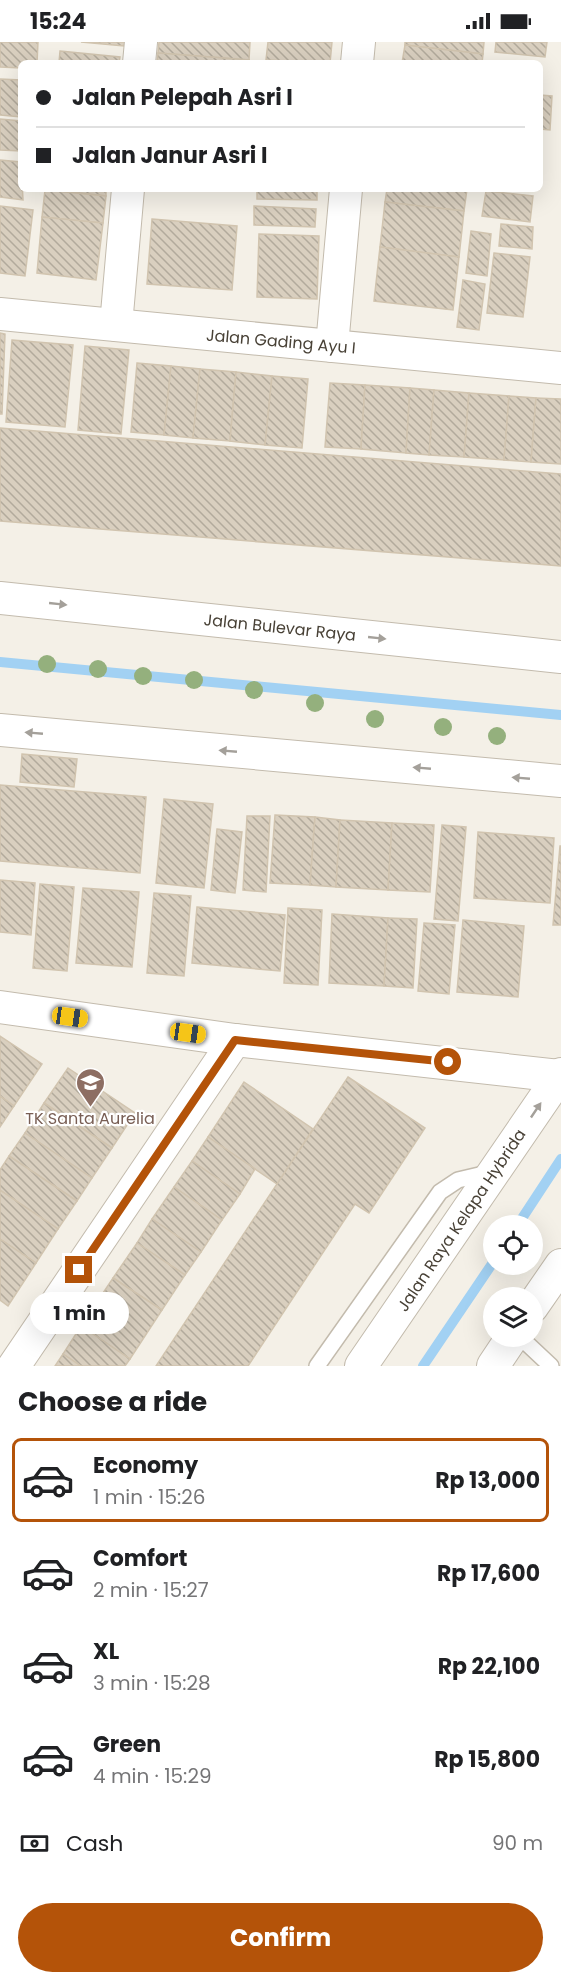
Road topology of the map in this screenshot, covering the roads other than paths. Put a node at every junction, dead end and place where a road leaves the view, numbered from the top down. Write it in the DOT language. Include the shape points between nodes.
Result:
graph roads {
  1 [pos="141,42"];
  2 [pos="359,42"];
  3 [pos="140,60"];
  4 [pos="357,60"];
  5 [pos="128,192"];
  6 [pos="346,192"];
  7 [pos="0,314"];
  8 [pos="116,325"];
  9 [pos="332,346"];
  10 [pos="561,368"];
  11 [pos="0,598"];
  12 [pos="561,657"];
  13 [pos="0,730"];
  14 [pos="561,781"];
  15 [pos="0,1006"];
  16 [pos="235,1040"];
  17 [pos="560,1075"];
  18 [pos="494,1172"];
  19 [pos="561,1265"];
  20 [pos="543,1291"];
  21 [pos="506,1347"];
  22 [pos="531,1347"];
  23 [pos="14,1366"];
  24 [pos="317,1366"];
  25 [pos="361,1366"];
  26 [pos="494,1366"];
  27 [pos="551,1366"];
  1 -- 3 [label="street"];
  2 -- 4 [label="street"];
  5 -- 8 [label="street"];
  6 -- 9 [label="street"];
  7 -- 8 [label="street, Jalan Gading Ayu I"];
  8 -- 9 [label="street, Jalan Gading Ayu I"];
  9 -- 10 [label="street, Jalan Gading Ayu I"];
  11 -- 12 [label="street, Jalan Bulevar Raya, one-way"];
  14 -- 13 [label="street, one-way"];
  15 -- 16 [label="street"];
  16 -- 17 [label="street"];
  16 -- 23 [label="street"];
  18 -- 17 [label="street, Jalan Raya Kelapa Hybrida, one-way"];
  18 -- 24 [label="lane" via="458,1180 440,1192"];
  18 -- 25 [label="street, Jalan Raya Kelapa Hybrida"];
  19 -- 20 [label="street"];
  21 -- 26 [label="street"];
  22 -- 27 [label="lane"];
}
